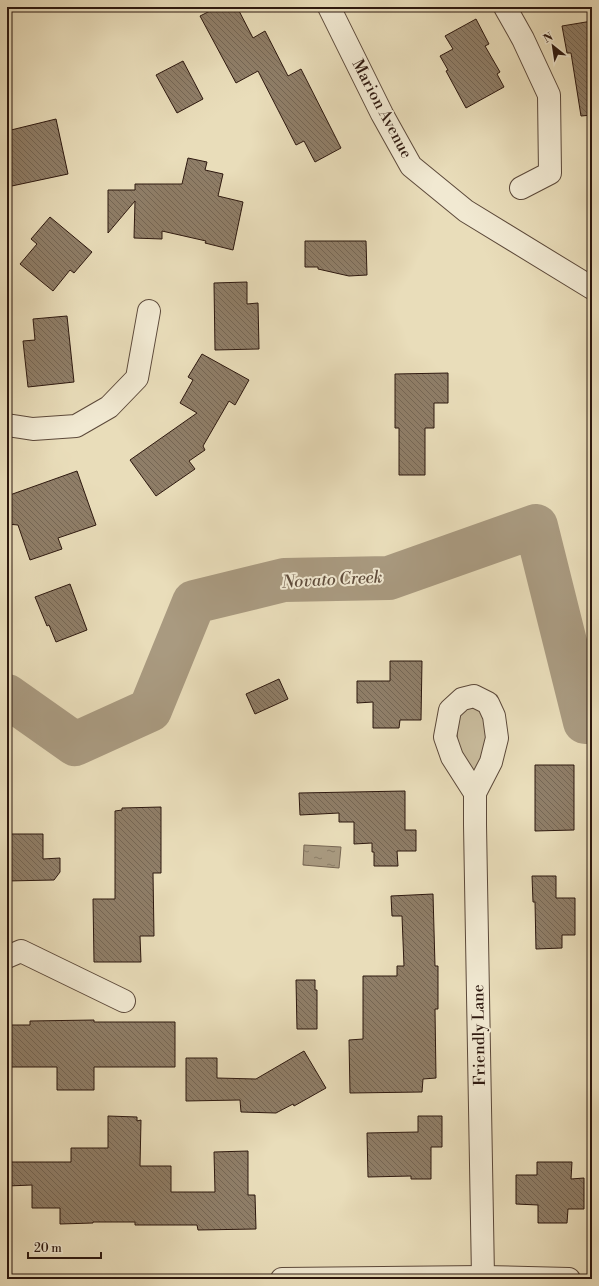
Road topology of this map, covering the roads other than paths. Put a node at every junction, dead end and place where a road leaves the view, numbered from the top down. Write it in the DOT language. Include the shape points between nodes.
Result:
graph roads {
  1 [pos="330,7"];
  2 [pos="505,7"];
  3 [pos="521,188"];
  4 [pos="592,288"];
  5 [pos="149,312"];
  6 [pos="7,425"];
  7 [pos="475,793"];
  8 [pos="14,954"];
  9 [pos="124,1001"];
  10 [pos="483,1277"];
  11 [pos="282,1279"];
  12 [pos="569,1279"];
  1 -- 4 [label="street, Marion Avenue" via="382,114 411,166 466,211"];
  2 -- 3 [label="street" via="549,95 550,173"];
  5 -- 6 [label="street" via="137,378 109,407 76,426 33,429"];
  7 -- 10 [label="street, Friendly Lane"];
  8 -- 9 [label="street"];
  10 -- 11 [label="street"];
  10 -- 12 [label="street"];
}
